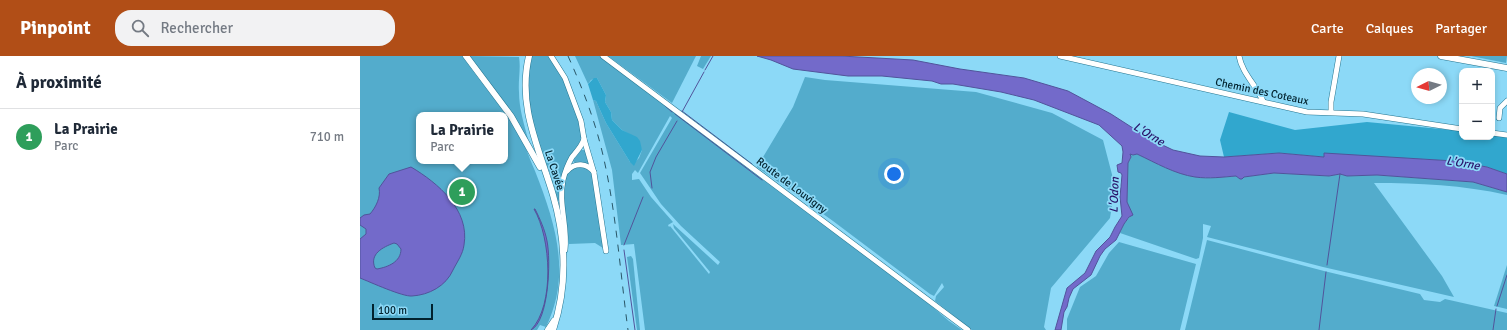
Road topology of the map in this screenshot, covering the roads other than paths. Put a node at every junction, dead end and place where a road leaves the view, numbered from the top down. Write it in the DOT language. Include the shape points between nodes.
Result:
graph roads {
  1 [pos="466,56"];
  2 [pos="529,56"];
  3 [pos="551,56"];
  4 [pos="603,56"];
  5 [pos="1060,56"];
  6 [pos="1239,56"];
  7 [pos="1339,56"];
  8 [pos="1441,56"];
  9 [pos="1507,68"];
  10 [pos="1262,101"];
  11 [pos="1507,101"];
  12 [pos="508,112"];
  13 [pos="1331,112"];
  14 [pos="508,113"];
  15 [pos="1498,118"];
  16 [pos="1459,129"];
  17 [pos="1495,133"];
  18 [pos="1507,135"];
  19 [pos="584,139"];
  20 [pos="594,172"];
  21 [pos="565,173"];
  22 [pos="556,207"];
  23 [pos="606,251"];
  24 [pos="564,255"];
  25 [pos="559,313"];
  26 [pos="548,330"];
  27 [pos="553,330"];
  28 [pos="968,330"];
  1 -- 12 [label="main road"];
  2 -- 22 [label="main road, La Cavée" via="526,69 526,106"];
  3 -- 19 [label="street" via="570,91 581,121"];
  4 -- 28 [label="street, Route de Louvigny"];
  5 -- 10 [label="street, Chemin des Coteaux"];
  6 -- 10 [label="street"];
  7 -- 13 [label="street"];
  8 -- 9 [label="main road"];
  10 -- 13 [label="street, Chemin des Coteaux" via="1307,112"];
  11 -- 15 [label="street" via="1500,108"];
  13 -- 16 [label="street, Chemin des Coteaux" via="1363,114"];
  14 -- 22 [label="main road" via="538,161 552,203"];
  17 -- 18 [label="street"];
  19 -- 20 [label="street"];
  19 -- 21 [label="street"];
  20 -- 21 [label="street" via="586,166 577,164"];
  20 -- 23 [label="street"];
  21 -- 24 [label="street" via="562,187 566,238"];
  22 -- 24 [label="main road"];
  24 -- 25 [label="main road" via="564,282"];
  25 -- 26 [label="main road"];
  25 -- 27 [label="main road"];
}
